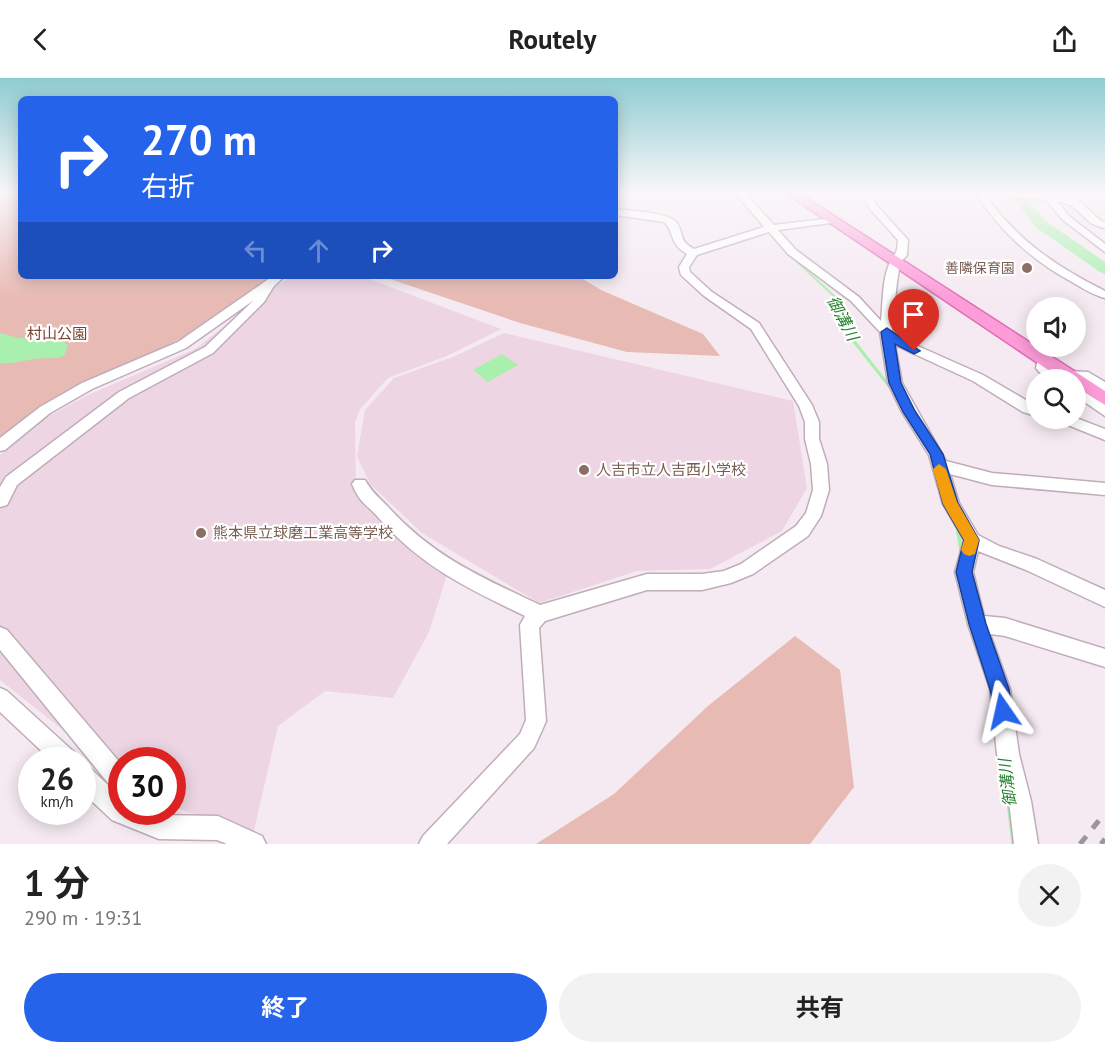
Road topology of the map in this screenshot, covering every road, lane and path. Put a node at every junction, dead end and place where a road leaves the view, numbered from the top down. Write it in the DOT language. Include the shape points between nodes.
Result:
graph roads {
  1 [pos="674,228"];
  2 [pos="772,228"];
  3 [pos="842,228"];
  4 [pos="892,228"];
  5 [pos="1005,228"];
  6 [pos="1077,228"];
  7 [pos="1105,249"];
  8 [pos="693,253"];
  9 [pos="895,262"];
  10 [pos="275,280"];
  11 [pos="1105,295"];
  12 [pos="887,332"];
  13 [pos="1058,369"];
  14 [pos="1086,377"];
  15 [pos="1086,388"];
  16 [pos="1105,388"];
  17 [pos="1086,397"];
  18 [pos="1105,399"];
  19 [pos="1026,407"];
  20 [pos="1105,411"];
  21 [pos="1086,427"];
  22 [pos="1105,435"];
  23 [pos="0,446"];
  24 [pos="938,465"];
  25 [pos="360,484"];
  26 [pos="1105,489"];
  27 [pos="1,501"];
  28 [pos="972,540"];
  29 [pos="1105,599"];
  30 [pos="539,614"];
  31 [pos="977,624"];
  32 [pos="0,636"];
  33 [pos="1105,658"];
  34 [pos="0,698"];
  35 [pos="52,747"];
  36 [pos="108,765"];
  37 [pos="96,789"];
  38 [pos="108,801"];
  39 [pos="154,825"];
  40 [pos="254,844"];
  41 [pos="431,844"];
  42 [pos="1026,844"];
  1 -- 8 [label="street" via="675,238"];
  2 -- 8 [label="street"];
  2 -- 12 [label="street" via="792,252 855,299"];
  3 -- 9 [label="main road"];
  4 -- 9 [label="street" via="903,240 902,255"];
  5 -- 11 [label="street" via="1022,245"];
  6 -- 7 [label="street"];
  8 -- 30 [label="street" via="684,267 685,273 755,326 805,405 812,422 821,490 813,516 802,531 725,578 647,582"];
  9 -- 12 [label="street"];
  9 -- 13 [label="main road"];
  10 -- 23 [label="street" via="182,345 87,386 45,410"];
  10 -- 27 [label="street" via="209,350 124,395 11,481"];
  12 -- 19 [label="street" via="914,351 978,378"];
  12 -- 24 [label="street" via="895,383 936,454"];
  14 -- 16 [label="street"];
  15 -- 18 [label="main road"];
  17 -- 20 [label="street"];
  21 -- 22 [label="street"];
  24 -- 26 [label="street" via="992,479"];
  24 -- 28 [label="street" via="951,504"];
  25 -- 30 [label="street" via="366,498 426,553 465,578"];
  28 -- 29 [label="street"];
  28 -- 31 [label="street" via="964,572"];
  30 -- 41 [label="street" via="529,625 536,721 527,741"];
  31 -- 33 [label="street" via="1005,627"];
  31 -- 42 [label="street" via="1000,689"];
  32 -- 36 [label="street"];
  34 -- 35 [label="street"];
  37 -- 38 [label="street"];
  39 -- 40 [label="street" via="218,828"];
}
